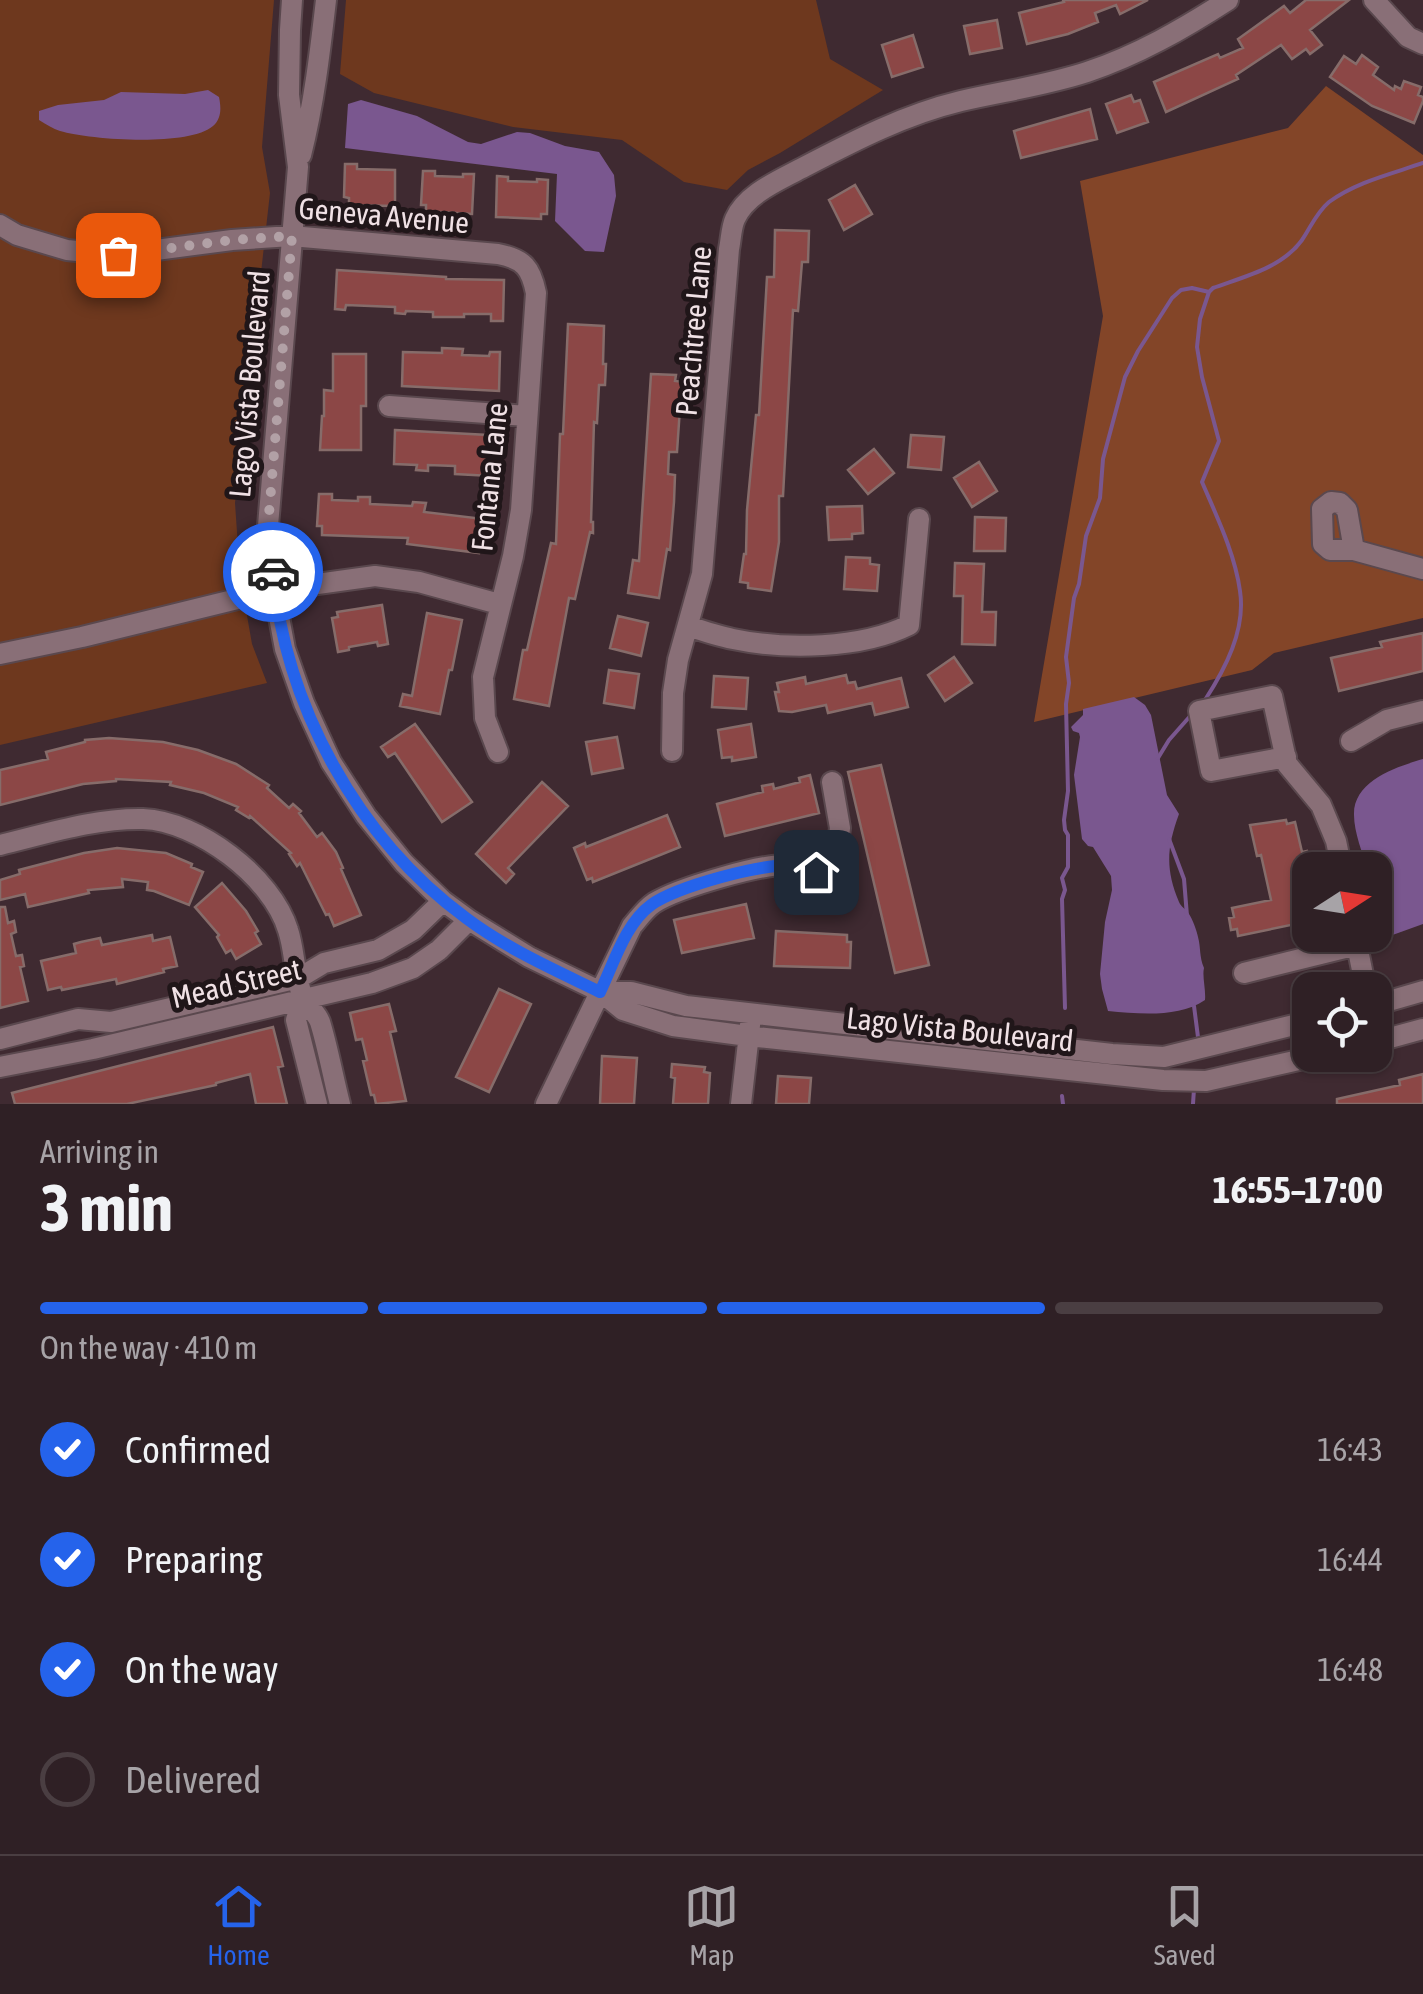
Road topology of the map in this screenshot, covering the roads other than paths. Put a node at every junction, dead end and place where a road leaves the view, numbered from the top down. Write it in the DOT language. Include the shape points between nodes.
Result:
graph roads {
  1 [pos="292,0"];
  2 [pos="326,0"];
  3 [pos="1228,0"];
  4 [pos="1374,0"];
  5 [pos="1423,44"];
  6 [pos="298,167"];
  7 [pos="0,225"];
  8 [pos="292,236"];
  9 [pos="526,266"];
  10 [pos="388,406"];
  11 [pos="527,416"];
  12 [pos="919,519"];
  13 [pos="1354,550"];
  14 [pos="1423,569"];
  15 [pos="274,590"];
  16 [pos="500,604"];
  17 [pos="688,626"];
  18 [pos="0,654"];
  19 [pos="1423,711"];
  20 [pos="1351,742"];
  21 [pos="672,751"];
  22 [pos="498,752"];
  23 [pos="1286,757"];
  24 [pos="832,782"];
  25 [pos="0,845"];
  26 [pos="1338,852"];
  27 [pos="443,900"];
  28 [pos="469,920"];
  29 [pos="1315,952"];
  30 [pos="1244,973"];
  31 [pos="301,988"];
  32 [pos="1423,991"];
  33 [pos="600,992"];
  34 [pos="1392,1000"];
  35 [pos="753,1013"];
  36 [pos="1292,1025"];
  37 [pos="1423,1028"];
  38 [pos="1392,1035"];
  39 [pos="748,1036"];
  40 [pos="0,1039"];
  41 [pos="1164,1057"];
  42 [pos="1292,1061"];
  43 [pos="0,1067"];
  44 [pos="1163,1080"];
  45 [pos="317,1104"];
  46 [pos="340,1104"];
  47 [pos="546,1104"];
  48 [pos="741,1104"];
  49 [pos="1162,1104"];
  1 -- 6 [label="street, Lago Vista Boulevard" via="289,95"];
  2 -- 6 [label="street"];
  3 -- 17 [label="street, Peachtree Lane" via="1139,52 1090,71 960,102 862,136 748,202 735,219 728,249 702,574"];
  4 -- 5 [label="street"];
  6 -- 8 [label="street, Lago Vista Boulevard"];
  7 -- 8 [label="street, Geneva Avenue" via="66,250 118,255"];
  8 -- 9 [label="street, Geneva Avenue" via="498,254"];
  8 -- 15 [label="street, Lago Vista Boulevard" via="268,526"];
  9 -- 11 [label="street, Fontana Lane" via="536,293"];
  10 -- 11 [label="street"];
  11 -- 16 [label="street, Fontana Lane" via="521,510"];
  12 -- 17 [label="street" via="909,625 892,634 783,646"];
  13 -- 14 [label="street"];
  15 -- 16 [label="street" via="375,576"];
  15 -- 18 [label="street"];
  15 -- 27 [label="street, Lago Vista Boulevard" via="285,649 331,762 404,863"];
  16 -- 22 [label="street, Fontana Lane" via="483,677 485,718"];
  17 -- 21 [label="street, Peachtree Lane" via="673,694"];
  19 -- 20 [label="street" via="1387,720"];
  23 -- 23 [label="street" via="1272,696 1199,712 1212,771"];
  23 -- 26 [label="street" via="1320,804"];
  24 -- 33 [label="street" via="838,842 816,872 766,868 676,891 650,905 632,926"];
  25 -- 31 [label="street" via="102,822 146,819 188,830 225,850 272,898 288,927"];
  27 -- 28 [label="street, Lago Vista Boulevard"];
  27 -- 31 [label="street, Mead Street" via="413,930 378,950 324,964"];
  28 -- 31 [label="street, Mead Street" via="412,968 372,983"];
  28 -- 33 [label="street, Lago Vista Boulevard"];
  29 -- 30 [label="street"];
  31 -- 40 [label="street, Mead Street" via="111,1022 78,1020"];
  31 -- 43 [label="street, Mead Street" via="92,1049"];
  31 -- 45 [label="street" via="296,1020"];
  31 -- 46 [label="street" via="318,1018"];
  32 -- 34 [label="street"];
  33 -- 35 [label="street, Lago Vista Boulevard"];
  33 -- 39 [label="street, Lago Vista Boulevard" via="624,1010 673,1026"];
  33 -- 47 [label="street"];
  35 -- 39 [label="street"];
  35 -- 41 [label="street, Lago Vista Boulevard"];
  36 -- 41 [label="street, Lago Vista Boulevard"];
  37 -- 38 [label="street"];
  39 -- 44 [label="street, Lago Vista Boulevard"];
  39 -- 48 [label="street"];
  41 -- 44 [label="street"];
  42 -- 44 [label="street, Lago Vista Boulevard" via="1206,1080"];
  44 -- 49 [label="street"];
}
